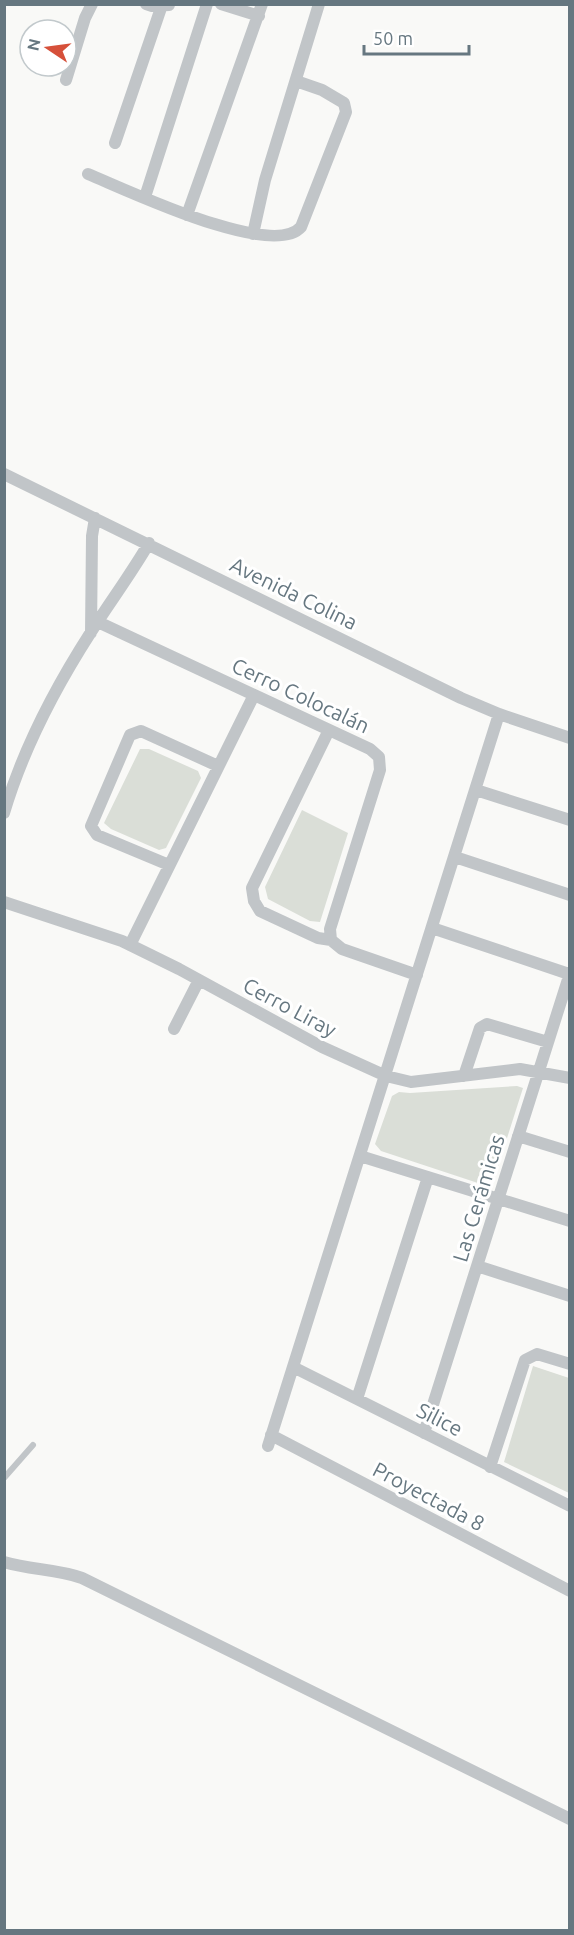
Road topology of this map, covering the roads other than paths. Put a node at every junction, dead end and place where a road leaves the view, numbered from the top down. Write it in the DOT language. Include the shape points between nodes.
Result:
graph roads {
  1 [pos="92,4"];
  2 [pos="207,4"];
  3 [pos="221,4"];
  4 [pos="319,4"];
  5 [pos="156,5"];
  6 [pos="261,10"];
  7 [pos="66,80"];
  8 [pos="296,81"];
  9 [pos="115,143"];
  10 [pos="88,174"];
  11 [pos="145,197"];
  12 [pos="187,215"];
  13 [pos="253,234"];
  14 [pos="4,474"];
  15 [pos="95,518"];
  16 [pos="149,543"];
  17 [pos="98,622"];
  18 [pos="91,633"];
  19 [pos="254,695"];
  20 [pos="499,714"];
  21 [pos="329,730"];
  22 [pos="570,738"];
  23 [pos="218,766"];
  24 [pos="476,790"];
  25 [pos="4,813"];
  26 [pos="570,820"];
  27 [pos="455,857"];
  28 [pos="169,865"];
  29 [pos="570,895"];
  30 [pos="4,902"];
  31 [pos="432,928"];
  32 [pos="331,940"];
  33 [pos="130,945"];
  34 [pos="569,973"];
  35 [pos="417,975"];
  36 [pos="199,980"];
  37 [pos="174,1029"];
  38 [pos="548,1042"];
  39 [pos="538,1071"];
  40 [pos="386,1076"];
  41 [pos="464,1076"];
  42 [pos="570,1078"];
  43 [pos="518,1136"];
  44 [pos="570,1152"];
  45 [pos="360,1156"];
  46 [pos="428,1177"];
  47 [pos="499,1198"];
  48 [pos="570,1221"];
  49 [pos="477,1266"];
  50 [pos="570,1296"];
  51 [pos="570,1364"];
  52 [pos="293,1367"];
  53 [pos="357,1400"];
  54 [pos="424,1433"];
  55 [pos="33,1445"];
  56 [pos="490,1467"];
  57 [pos="4,1478"];
  58 [pos="570,1506"];
  59 [pos="4,1562"];
  60 [pos="570,1591"];
  61 [pos="570,1819"];
  1 -- 7 [label="street"];
  2 -- 11 [label="street"];
  3 -- 6 [label="street"];
  4 -- 8 [label="street"];
  5 -- 9 [label="street"];
  6 -- 12 [label="street"];
  8 -- 13 [label="street"];
  8 -- 13 [label="street" via="334,96 344,103 346,112 302,227 287,235"];
  10 -- 11 [label="street"];
  11 -- 12 [label="street"];
  12 -- 13 [label="street"];
  14 -- 15 [label="street, Avenida Colina"];
  15 -- 16 [label="street, Avenida Colina"];
  15 -- 18 [label="street"];
  16 -- 17 [label="street"];
  16 -- 20 [label="street, Avenida Colina"];
  17 -- 18 [label="street"];
  17 -- 19 [label="street, Cerro Colocalán"];
  18 -- 25 [label="street" via="37,728"];
  19 -- 21 [label="street, Cerro Colocalán"];
  19 -- 23 [label="street"];
  20 -- 22 [label="street, Avenida Colina"];
  20 -- 24 [label="street"];
  21 -- 32 [label="street, Cerro Colocalán" via="370,749 379,758 380,770 330,929"];
  21 -- 32 [label="street" via="252,888 260,911 318,938"];
  23 -- 28 [label="street"];
  23 -- 28 [label="street" via="141,731 130,735 91,826 97,835"];
  24 -- 26 [label="street"];
  24 -- 27 [label="street"];
  27 -- 29 [label="street"];
  27 -- 31 [label="street"];
  28 -- 33 [label="street"];
  30 -- 33 [label="street, Cerro Liray"];
  31 -- 34 [label="street"];
  31 -- 35 [label="street"];
  32 -- 35 [label="street" via="342,949"];
  33 -- 36 [label="street, Cerro Liray"];
  34 -- 38 [label="street, Las Cerámicas"];
  35 -- 40 [label="street"];
  36 -- 37 [label="street"];
  36 -- 40 [label="street, Cerro Liray" via="322,1047"];
  38 -- 39 [label="street, Las Cerámicas"];
  38 -- 41 [label="street" via="487,1024 480,1028"];
  39 -- 41 [label="street, Cerro Liray" via="520,1069"];
  39 -- 42 [label="street, Cerro Liray"];
  39 -- 43 [label="street, Las Cerámicas"];
  40 -- 41 [label="street, Cerro Liray" via="411,1082"];
  40 -- 45 [label="street"];
  43 -- 44 [label="street"];
  43 -- 47 [label="street, Las Cerámicas"];
  45 -- 46 [label="street"];
  45 -- 52 [label="street"];
  46 -- 47 [label="street"];
  46 -- 53 [label="street"];
  47 -- 48 [label="street"];
  47 -- 49 [label="street, Las Cerámicas"];
  49 -- 50 [label="street"];
  49 -- 54 [label="street, Las Cerámicas"];
  51 -- 56 [label="street" via="537,1354 525,1360"];
  52 -- 53 [label="street, Silice"];
  52 -- 60 [label="street, Proyectada 8" via="269,1441"];
  53 -- 54 [label="street, Silice"];
  54 -- 56 [label="street, Silice"];
  55 -- 57 [label="lane"];
  56 -- 58 [label="street, Silice"];
  59 -- 61 [label="street" via="82,1578"];
}
